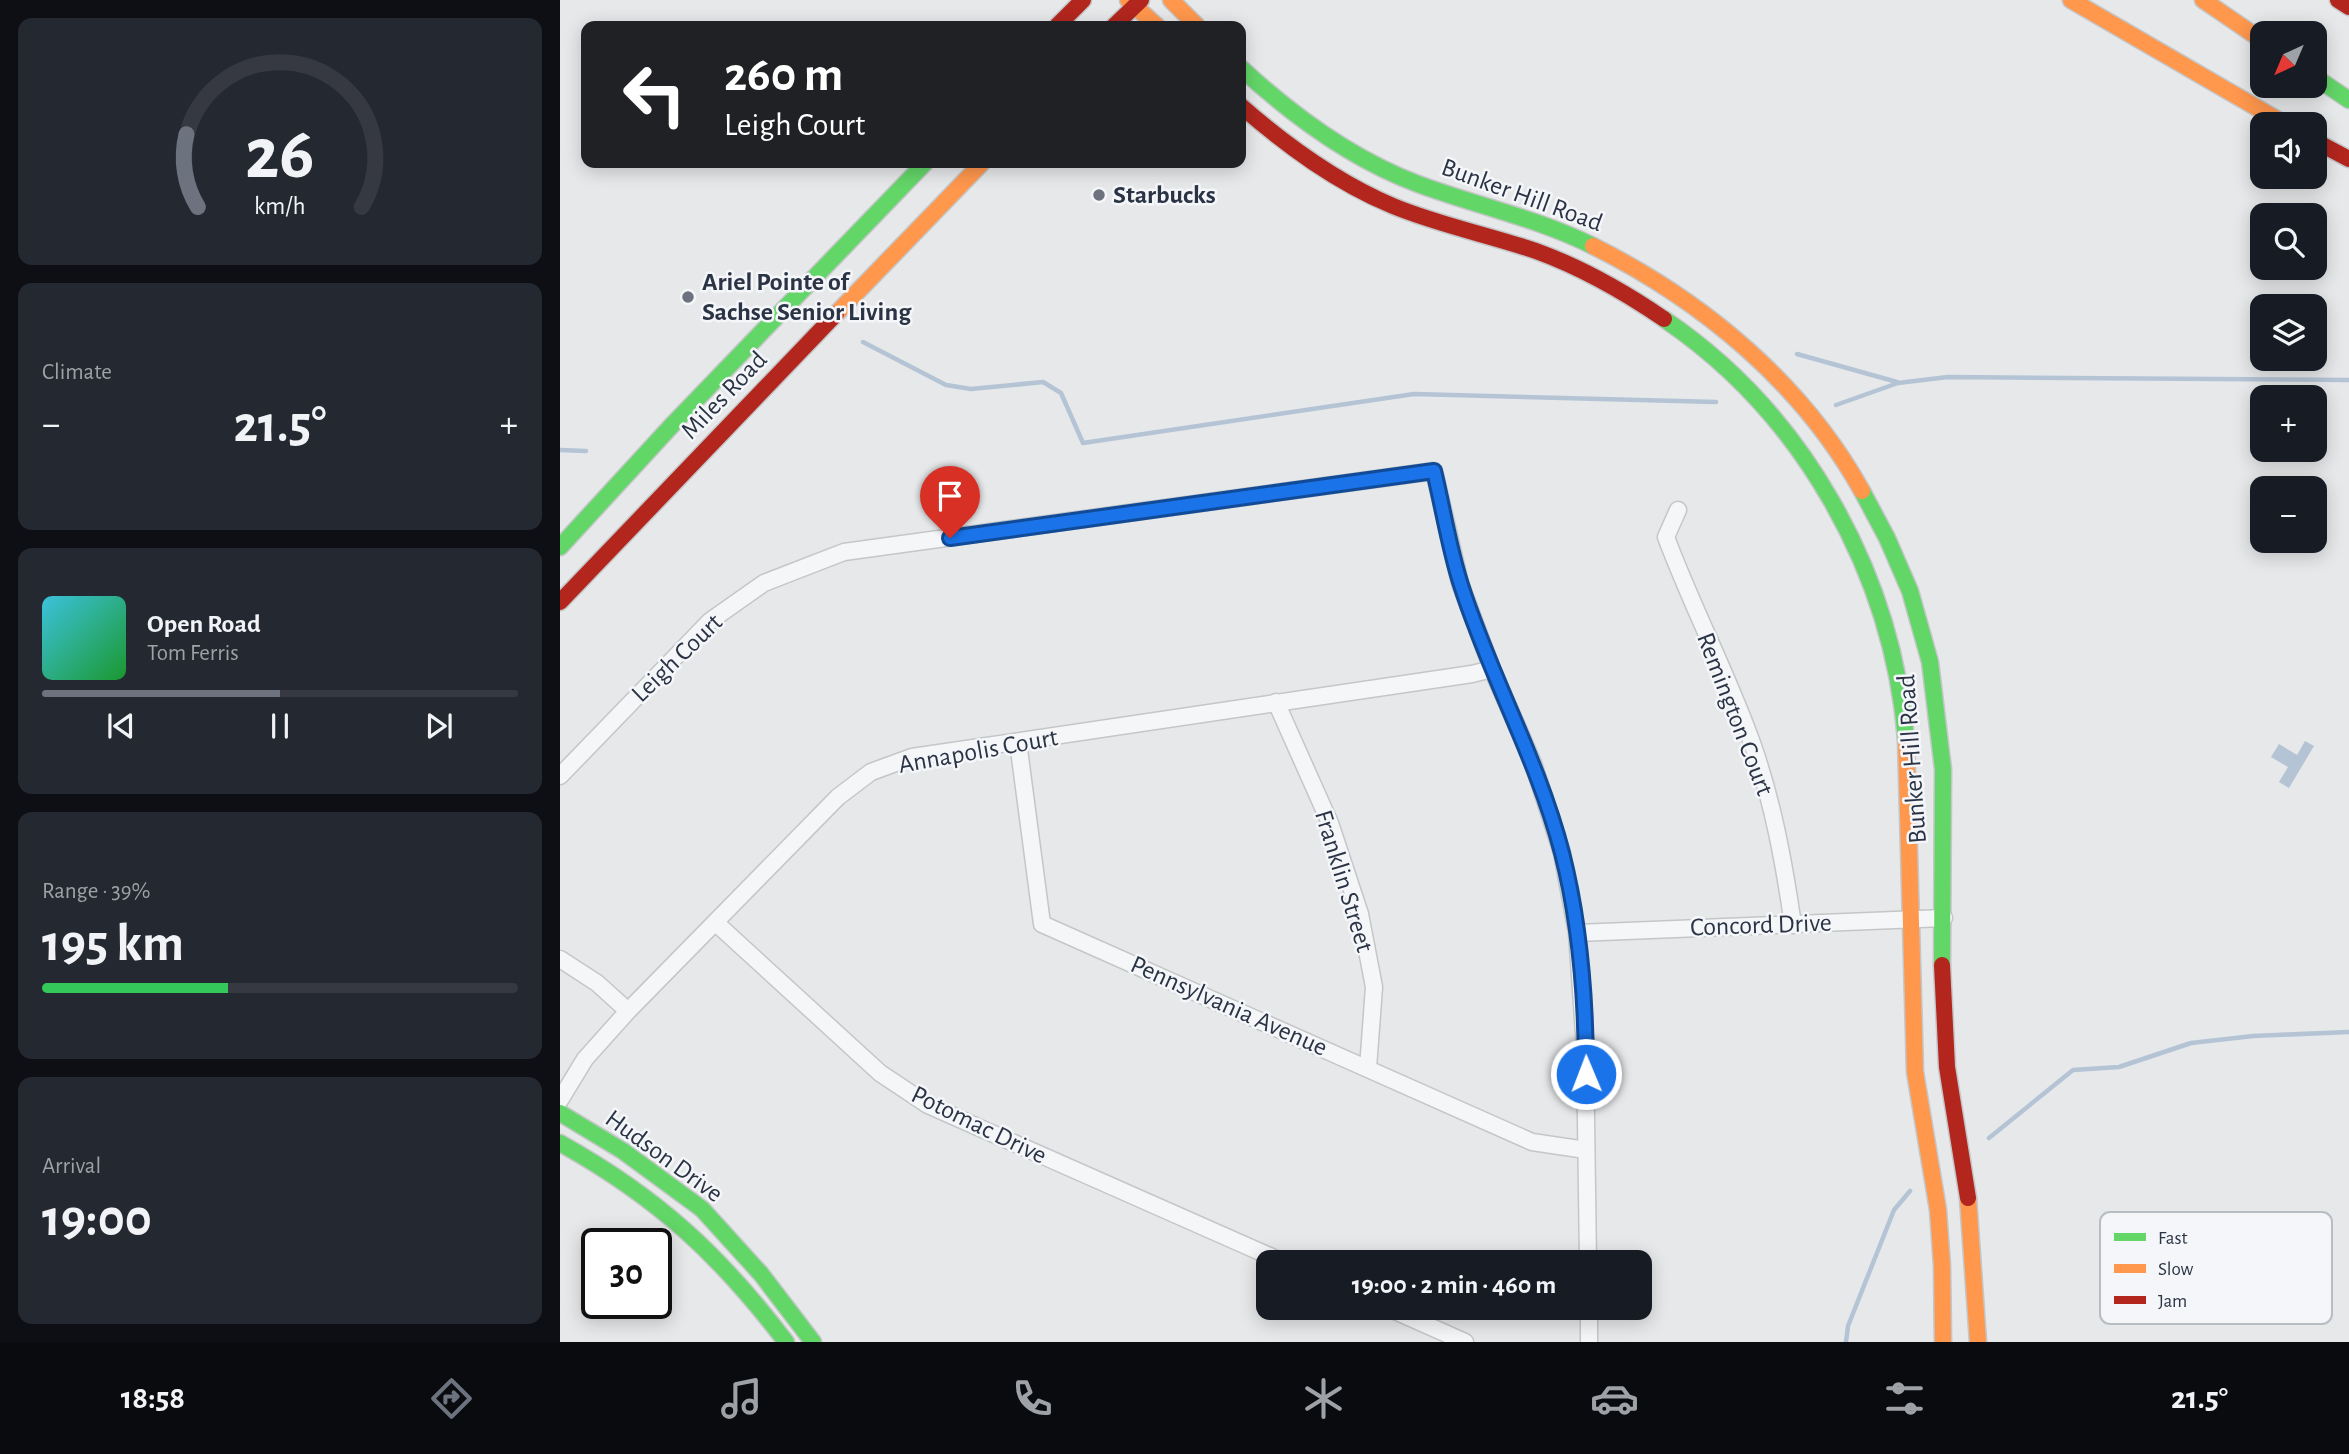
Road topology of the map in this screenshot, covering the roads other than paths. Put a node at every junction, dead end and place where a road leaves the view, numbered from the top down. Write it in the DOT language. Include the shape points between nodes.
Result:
graph roads {
  1 [pos="1083,0"];
  2 [pos="1171,0"];
  3 [pos="2071,0"];
  4 [pos="2203,0"];
  5 [pos="2338,0"];
  6 [pos="1135,2"];
  7 [pos="2349,7"];
  8 [pos="1062,21"];
  9 [pos="1118,21"];
  10 [pos="1152,21"];
  11 [pos="1192,21"];
  12 [pos="2250,32"];
  13 [pos="1246,72"];
  14 [pos="2328,86"];
  15 [pos="2349,100"];
  16 [pos="1246,110"];
  17 [pos="2264,112"];
  18 [pos="2327,147"];
  19 [pos="2349,159"];
  20 [pos="920,168"];
  21 [pos="977,168"];
  22 [pos="1381,168"];
  23 [pos="1365,192"];
  24 [pos="1604,251"];
  25 [pos="1591,274"];
  26 [pos="1678,510"];
  27 [pos="560,547"];
  28 [pos="560,602"];
  29 [pos="1492,669"];
  30 [pos="1276,702"];
  31 [pos="1018,743"];
  32 [pos="560,776"];
  33 [pos="1911,918"];
  34 [pos="1944,918"];
  35 [pos="716,923"];
  36 [pos="1793,925"];
  37 [pos="1577,933"];
  38 [pos="560,959"];
  39 [pos="628,1011"];
  40 [pos="1368,1068"];
  41 [pos="560,1100"];
  42 [pos="560,1112"];
  43 [pos="560,1143"];
  44 [pos="1586,1150"];
  45 [pos="1256,1250"];
  46 [pos="1588,1250"];
  47 [pos="1415,1320"];
  48 [pos="1589,1320"];
  49 [pos="786,1342"];
  50 [pos="813,1342"];
  51 [pos="1465,1342"];
  52 [pos="1589,1342"];
  53 [pos="1943,1342"];
  54 [pos="1978,1342"];
  1 -- 8 [label="main road"];
  2 -- 11 [label="main road"];
  3 -- 17 [label="main road"];
  4 -- 12 [label="main road"];
  5 -- 7 [label="main road"];
  6 -- 9 [label="main road"];
  6 -- 10 [label="main road"];
  13 -- 22 [label="main road, Bunker Hill Road" via="1296,116"];
  14 -- 15 [label="main road"];
  16 -- 23 [label="main road, Bunker Hill Road" via="1300,154"];
  18 -- 19 [label="main road"];
  20 -- 27 [label="main road, Miles Road"];
  21 -- 28 [label="main road, Miles Road"];
  22 -- 23 [label="main road"];
  22 -- 24 [label="main road, Bunker Hill Road" via="1451,196 1536,221"];
  23 -- 25 [label="main road, Bunker Hill Road" via="1426,218 1542,253"];
  24 -- 25 [label="main road"];
  24 -- 34 [label="main road, Bunker Hill Road" via="1686,300 1769,369 1826,434 1864,492 1901,570 1928,651 1942,765"];
  25 -- 33 [label="main road, Bunker Hill Road" via="1691,338 1755,398 1804,456 1857,545 1882,606 1902,698 1909,781"];
  26 -- 36 [label="street, Remington Court" via="1666,537 1753,745 1782,848"];
  29 -- 30 [label="street, Annapolis Court"];
  29 -- 32 [label="street, Leigh Court" via="1460,583 1434,471 844,552 764,583 710,621"];
  29 -- 37 [label="street" via="1533,763 1562,853"];
  30 -- 31 [label="street, Annapolis Court"];
  30 -- 40 [label="street, Franklin Street" via="1330,823 1360,914 1374,987"];
  31 -- 35 [label="street, Annapolis Court" via="912,757 872,772 838,797"];
  31 -- 40 [label="street, Pennsylvania Avenue" via="1042,923"];
  33 -- 34 [label="street, Concord Drive"];
  33 -- 36 [label="street, Concord Drive"];
  33 -- 53 [label="main road, Bunker Hill Road" via="1916,1082 1936,1191"];
  34 -- 54 [label="main road, Bunker Hill Road" via="1945,1049 1969,1205"];
  35 -- 39 [label="street, Annapolis Court"];
  35 -- 45 [label="street, Potomac Drive" via="880,1073 928,1105"];
  36 -- 37 [label="street, Concord Drive"];
  37 -- 44 [label="street" via="1586,1048"];
  38 -- 39 [label="street"];
  39 -- 41 [label="street, Annapolis Court" via="585,1059"];
  40 -- 44 [label="street, Pennsylvania Avenue" via="1532,1142"];
  42 -- 50 [label="main road, Hudson Drive" via="702,1209 761,1274"];
  43 -- 49 [label="main road, Hudson Drive" via="652,1201 738,1283"];
  44 -- 46 [label="street"];
  47 -- 51 [label="street"];
  48 -- 52 [label="street"];
}
